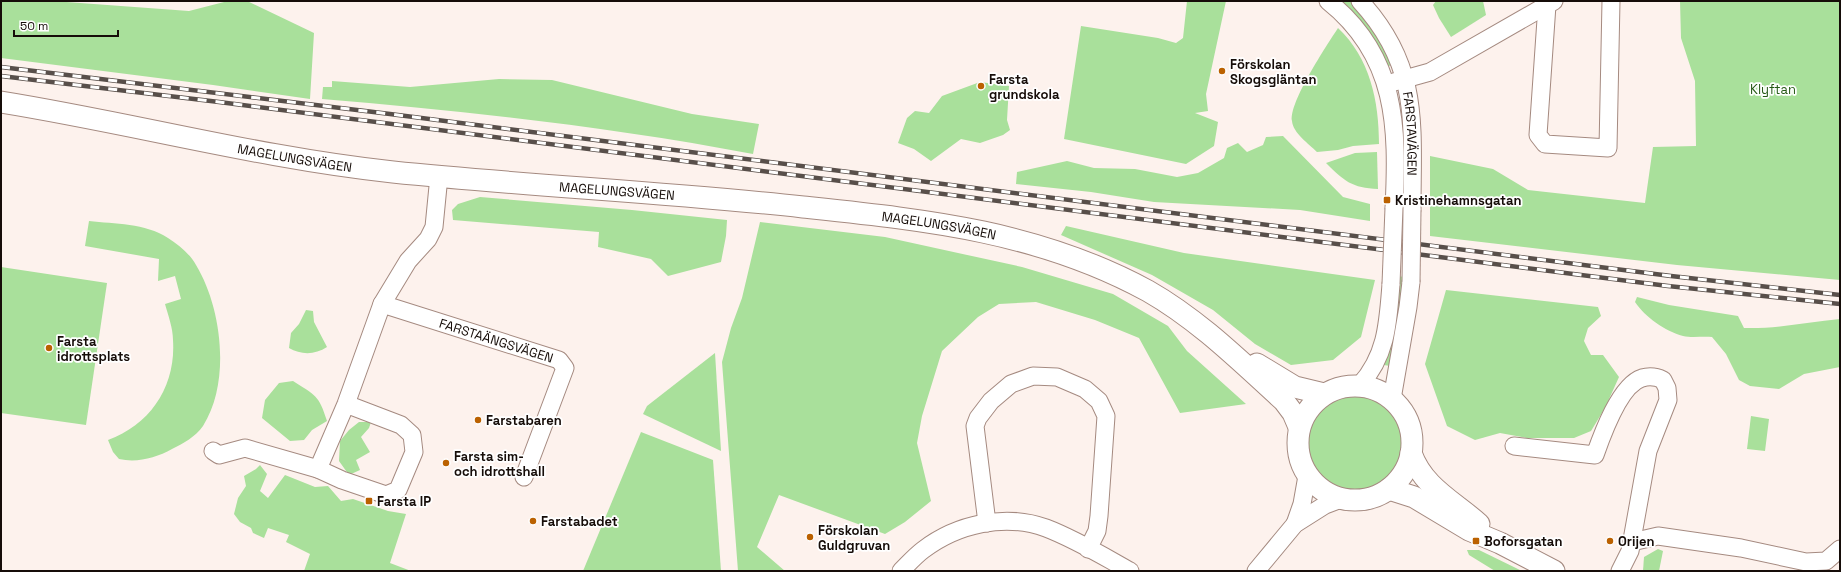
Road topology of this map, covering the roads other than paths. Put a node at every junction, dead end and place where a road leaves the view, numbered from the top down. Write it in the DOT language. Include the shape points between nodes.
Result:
graph roads {
  1 [pos="1328,1"];
  2 [pos="1360,1"];
  3 [pos="1611,1"];
  4 [pos="1550,3"];
  5 [pos="1406,80"];
  6 [pos="1387,84"];
  7 [pos="1,102"];
  8 [pos="439,176"];
  9 [pos="382,304"];
  10 [pos="1212,336"];
  11 [pos="1360,385"];
  12 [pos="1324,394"];
  13 [pos="1392,399"];
  14 [pos="346,404"];
  15 [pos="1299,427"];
  16 [pos="1514,446"];
  17 [pos="213,451"];
  18 [pos="1411,453"];
  19 [pos="318,469"];
  20 [pos="1307,476"];
  21 [pos="524,477"];
  22 [pos="1389,489"];
  23 [pos="1340,499"];
  24 [pos="986,523"];
  25 [pos="1295,524"];
  26 [pos="1500,542"];
  27 [pos="1632,542"];
  28 [pos="1088,549"];
  29 [pos="1840,549"];
  30 [pos="901,571"];
  31 [pos="1130,571"];
  32 [pos="1256,571"];
  33 [pos="1554,571"];
  34 [pos="1620,571"];
  1 -- 6 [label="street, FARSTAVÄGEN" via="1360,32"];
  2 -- 5 [label="street, FARSTAVÄGEN" via="1390,39"];
  3 -- 4 [label="street" via="1608,148 1545,144 1538,135"];
  4 -- 5 [label="street" via="1430,72"];
  5 -- 6 [label="street"];
  5 -- 13 [label="street, FARSTAVÄGEN, bridge" via="1412,138 1411,282"];
  6 -- 11 [label="street, FARSTAVÄGEN, bridge" via="1395,137 1388,322 1375,366"];
  7 -- 8 [label="main road, MAGELUNGSVÄGEN" via="292,158"];
  8 -- 9 [label="street" via="434,227 428,239 407,262"];
  8 -- 10 [label="main road, MAGELUNGSVÄGEN" via="756,202 894,216 965,227 1060,252 1119,277 1149,292"];
  9 -- 14 [label="street"];
  9 -- 21 [label="street, FARSTAÄNGSVÄGEN" via="559,360 565,368"];
  10 -- 12 [label="main road, MAGELUNGSVÄGEN" via="1295,387"];
  10 -- 15 [label="main road, MAGELUNGSVÄGEN" via="1284,401 1293,412"];
  11 -- 12 [label="main road" via="1344,386"];
  11 -- 13 [label="main road" via="1382,392"];
  12 -- 15 [label="main road" via="1310,406"];
  13 -- 18 [label="main road" via="1402,410 1411,430"];
  14 -- 19 [label="street"];
  14 -- 19 [label="street" via="401,425 412,435 414,452 406,474 398,490 386,495"];
  15 -- 20 [label="main road" via="1297,440"];
  16 -- 27 [label="street" via="1595,455 1618,403 1632,384 1642,378 1655,377 1663,380 1668,400 1648,450"];
  17 -- 19 [label="street" via="219,455 245,448"];
  18 -- 22 [label="main road" via="1405,471"];
  18 -- 26 [label="main road" via="1416,467 1426,480"];
  20 -- 23 [label="main road" via="1322,491"];
  20 -- 25 [label="street"];
  22 -- 23 [label="main road" via="1364,499"];
  22 -- 26 [label="main road" via="1414,497 1468,530"];
  23 -- 25 [label="street" via="1325,505"];
  24 -- 28 [label="street" via="1025,523 1046,528"];
  24 -- 28 [label="street" via="975,426 978,418 991,401 1011,384 1033,376 1057,377 1085,389 1099,402 1106,416 1100,516 1097,531"];
  24 -- 30 [label="street" via="947,534 922,550"];
  25 -- 32 [label="street"];
  26 -- 33 [label="main road"];
  27 -- 29 [label="street" via="1658,536 1741,548 1806,562 1826,561"];
  27 -- 34 [label="street"];
  28 -- 31 [label="street"];
}
